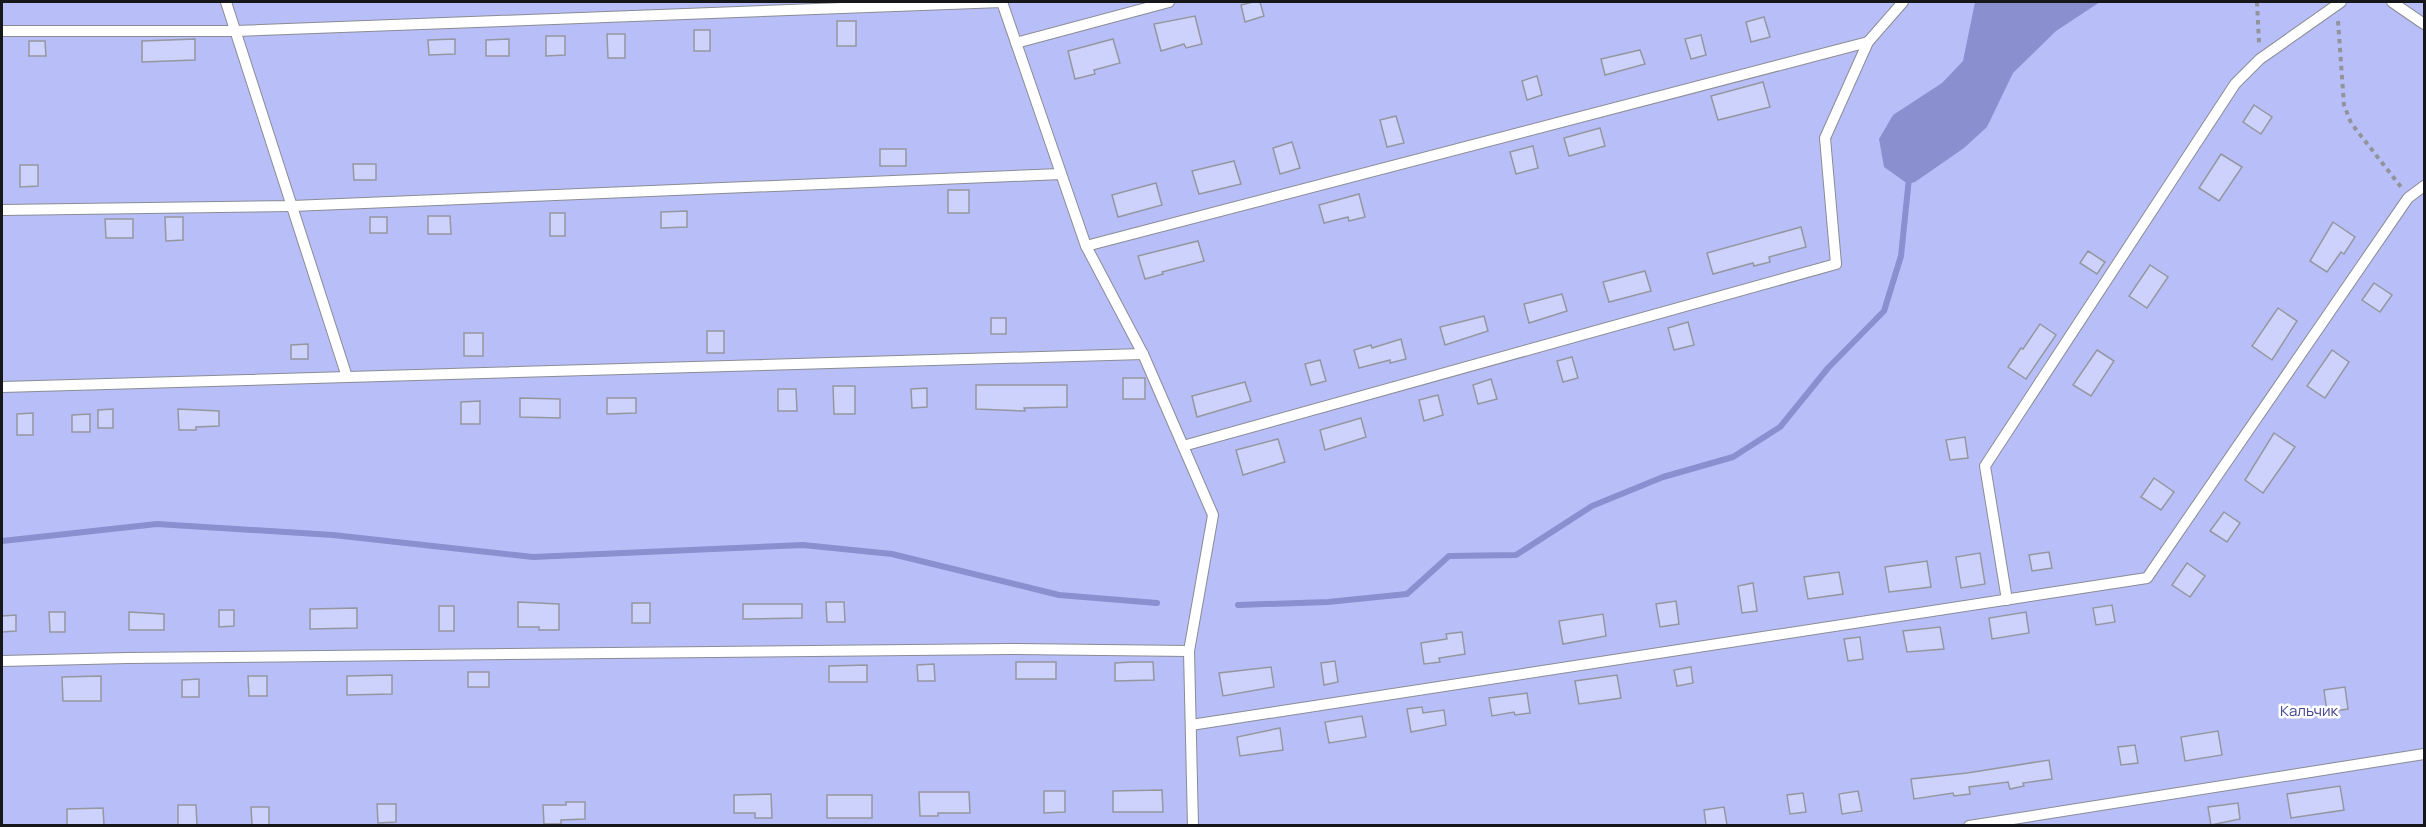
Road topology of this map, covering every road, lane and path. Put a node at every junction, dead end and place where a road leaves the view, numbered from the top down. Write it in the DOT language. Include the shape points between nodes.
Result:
graph roads {
  1 [pos="226,2"];
  2 [pos="1169,2"];
  3 [pos="1903,2"];
  4 [pos="2256,2"];
  5 [pos="2392,2"];
  6 [pos="2339,3"];
  7 [pos="1150,4"];
  8 [pos="2424,24"];
  9 [pos="2,31"];
  10 [pos="236,31"];
  11 [pos="1868,42"];
  12 [pos="1016,44"];
  13 [pos="2260,59"];
  14 [pos="1061,174"];
  15 [pos="2424,186"];
  16 [pos="2408,198"];
  17 [pos="292,206"];
  18 [pos="2,210"];
  19 [pos="1086,246"];
  20 [pos="1143,354"];
  21 [pos="347,377"];
  22 [pos="2,387"];
  23 [pos="1183,446"];
  24 [pos="2007,600"];
  25 [pos="1189,651"];
  26 [pos="2,662"];
  27 [pos="1191,724"];
  28 [pos="2424,754"];
  29 [pos="1193,825"];
  30 [pos="1969,825"];
  1 -- 10 [label="lane"];
  2 -- 7 [label="lane"];
  3 -- 11 [label="lane"];
  4 -- 13 [label="path"];
  5 -- 8 [label="lane"];
  6 -- 13 [label="lane"];
  6 -- 16 [label="path" via="2344,105 2351,123"];
  7 -- 12 [label="lane"];
  9 -- 10 [label="lane"];
  10 -- 12 [label="lane" via="1002,2"];
  10 -- 17 [label="lane"];
  11 -- 19 [label="lane"];
  11 -- 23 [label="lane" via="1825,138 1836,264"];
  12 -- 14 [label="lane"];
  13 -- 24 [label="lane" via="2235,84 1985,466"];
  14 -- 17 [label="lane"];
  14 -- 19 [label="lane"];
  15 -- 16 [label="lane"];
  16 -- 24 [label="lane" via="2147,578"];
  17 -- 18 [label="lane"];
  17 -- 21 [label="lane"];
  19 -- 20 [label="lane"];
  20 -- 21 [label="lane"];
  20 -- 23 [label="lane"];
  21 -- 22 [label="lane"];
  23 -- 25 [label="lane" via="1214,515"];
  24 -- 27 [label="lane"];
  25 -- 26 [label="lane" via="1010,649"];
  25 -- 27 [label="lane"];
  27 -- 29 [label="lane"];
  28 -- 30 [label="lane"];
}
